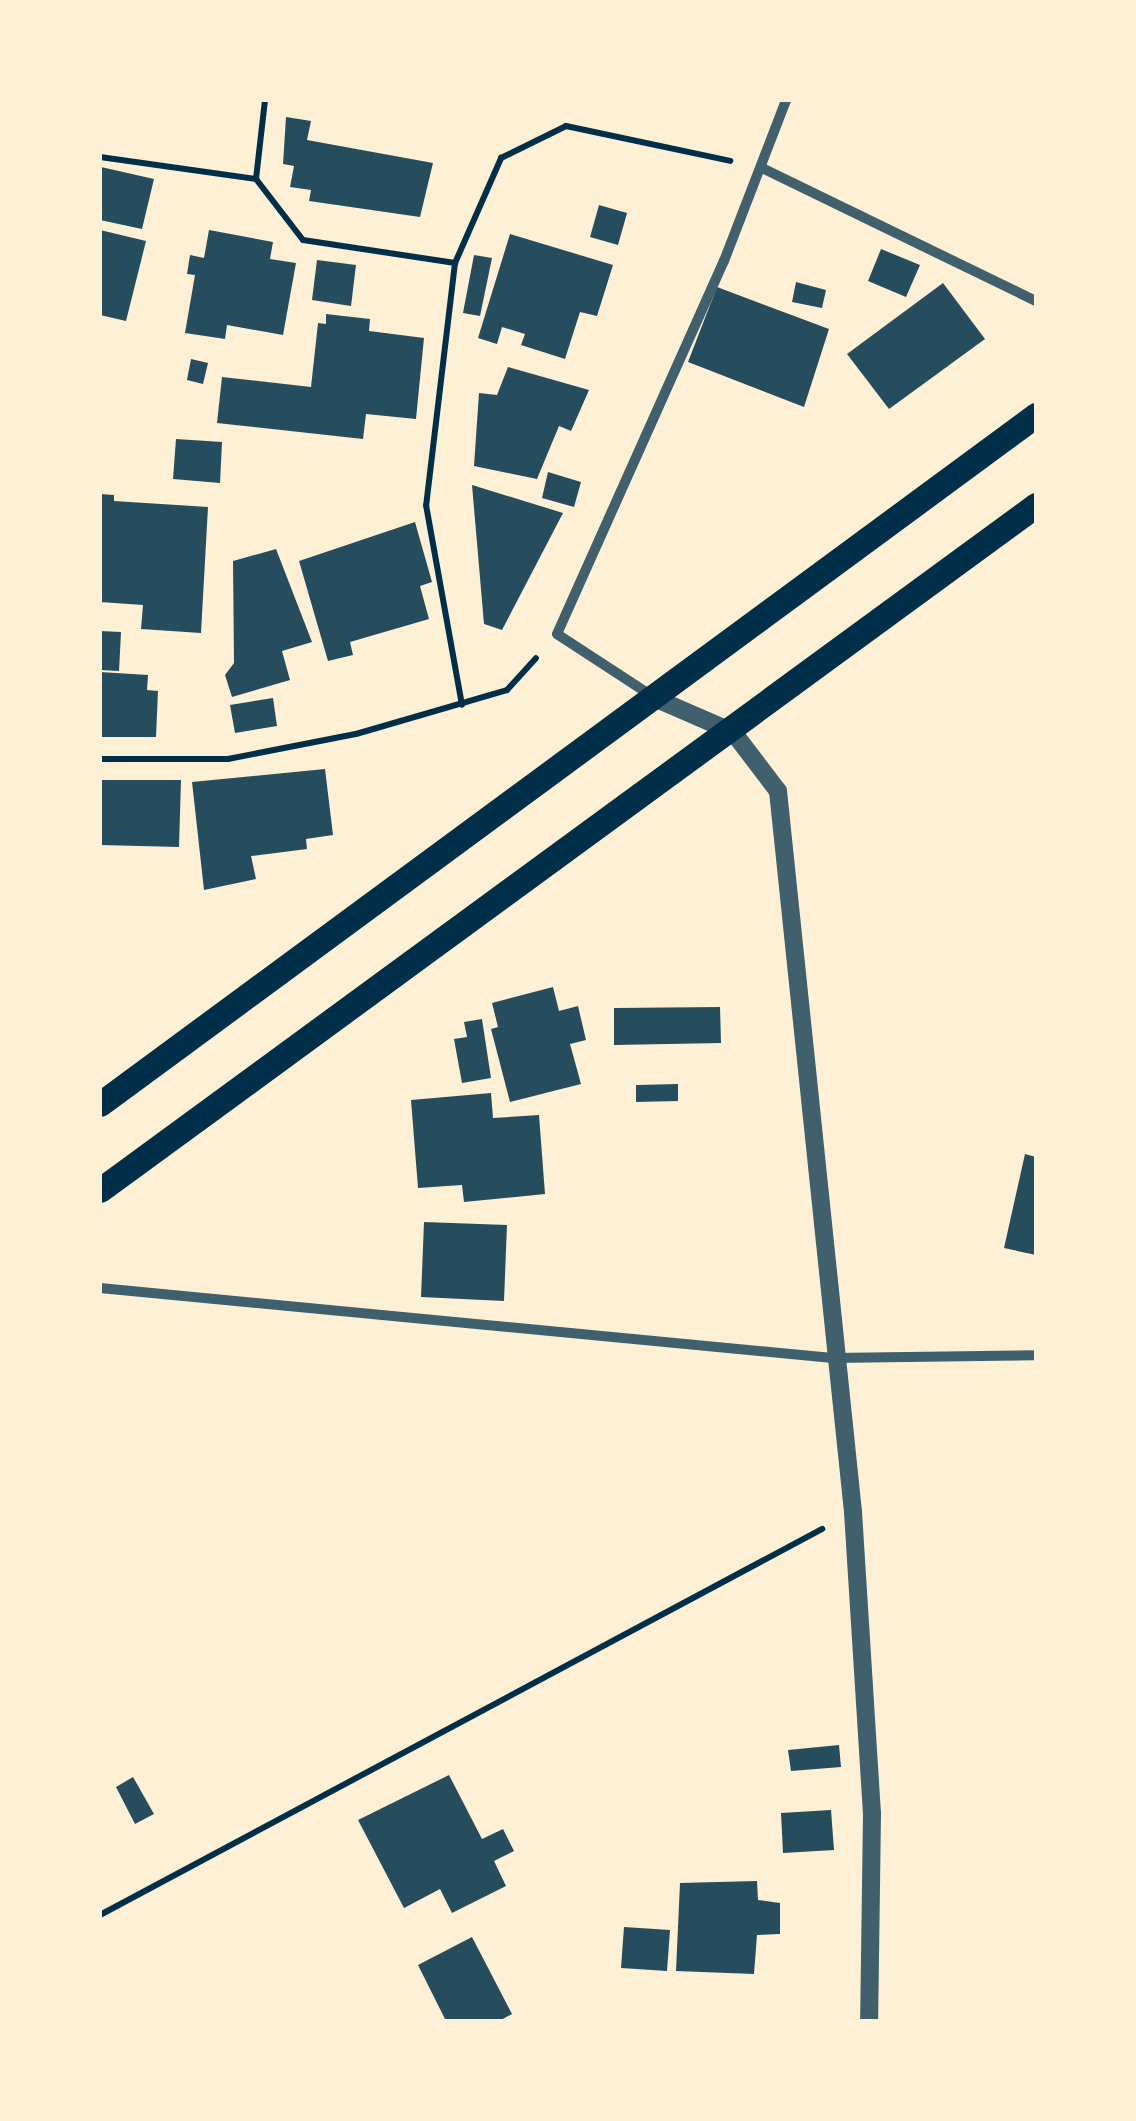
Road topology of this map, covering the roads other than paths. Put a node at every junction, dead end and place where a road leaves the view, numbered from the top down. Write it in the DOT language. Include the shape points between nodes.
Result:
graph roads {
  1 [pos="786,100"];
  2 [pos="762,168"];
  3 [pos="1036,301"];
  4 [pos="1036,415"];
  5 [pos="1036,505"];
  6 [pos="652,697"];
  7 [pos="732,732"];
  8 [pos="100,1104"];
  9 [pos="100,1190"];
  10 [pos="100,1288"];
  11 [pos="1036,1354"];
  12 [pos="833,1358"];
  13 [pos="869,2021"];
  1 -- 2 [label="street"];
  2 -- 3 [label="street"];
  2 -- 6 [label="street" via="557,634"];
  4 -- 6 [label="main road"];
  5 -- 7 [label="main road"];
  6 -- 7 [label="street"];
  6 -- 8 [label="main road"];
  7 -- 9 [label="main road"];
  7 -- 12 [label="street" via="778,791"];
  10 -- 12 [label="street"];
  11 -- 12 [label="street"];
  12 -- 13 [label="street" via="853,1512 872,1814"];
}
